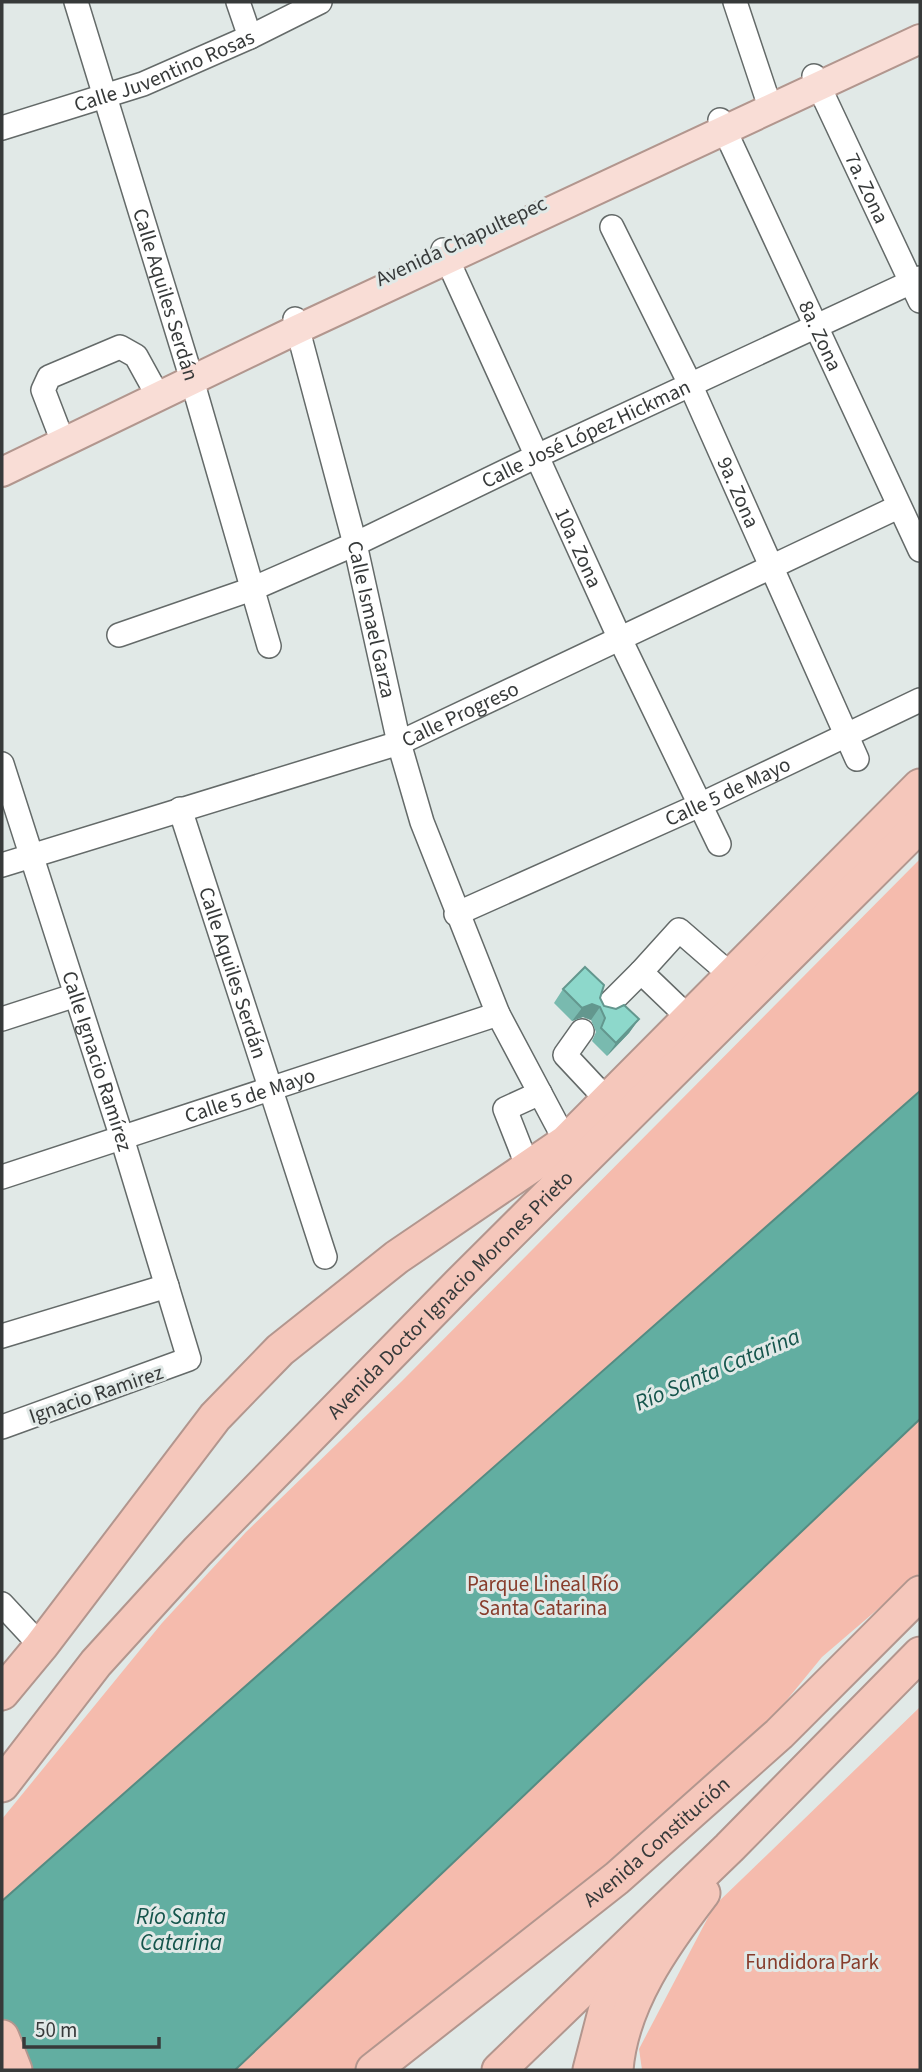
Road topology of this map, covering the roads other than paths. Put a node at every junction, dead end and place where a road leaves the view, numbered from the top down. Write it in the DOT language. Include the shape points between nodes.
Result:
graph roads {
  1 [pos="76,2"];
  2 [pos="238,2"];
  3 [pos="320,2"];
  4 [pos="735,2"];
  5 [pos="920,26"];
  6 [pos="250,37"];
  7 [pos="920,39"];
  8 [pos="816,81"];
  9 [pos="106,96"];
  10 [pos="767,98"];
  11 [pos="722,125"];
  12 [pos="2,128"];
  13 [pos="612,227"];
  14 [pos="446,255"];
  15 [pos="917,287"];
  16 [pos="296,324"];
  17 [pos="813,326"];
  18 [pos="191,374"];
  19 [pos="690,384"];
  20 [pos="155,391"];
  21 [pos="61,437"];
  22 [pos="537,456"];
  23 [pos="2,458"];
  24 [pos="2,472"];
  25 [pos="898,507"];
  26 [pos="355,544"];
  27 [pos="920,550"];
  28 [pos="774,567"];
  29 [pos="252,589"];
  30 [pos="119,635"];
  31 [pos="620,639"];
  32 [pos="269,646"];
  33 [pos="920,700"];
  34 [pos="846,735"];
  35 [pos="399,743"];
  36 [pos="857,760"];
  37 [pos="2,764"];
  38 [pos="920,786"];
  39 [pos="700,805"];
  40 [pos="180,809"];
  41 [pos="920,825"];
  42 [pos="719,844"];
  43 [pos="32,855"];
  44 [pos="2,864"];
  45 [pos="456,914"];
  46 [pos="641,972"];
  47 [pos="732,976"];
  48 [pos="76,995"];
  49 [pos="604,1009"];
  50 [pos="498,1014"];
  51 [pos="690,1019"];
  52 [pos="2,1020"];
  53 [pos="582,1031"];
  54 [pos="268,1088"];
  55 [pos="540,1093"];
  56 [pos="608,1101"];
  57 [pos="122,1138"];
  58 [pos="566,1142"];
  59 [pos="529,1170"];
  60 [pos="2,1177"];
  61 [pos="325,1256"];
  62 [pos="459,1284"];
  63 [pos="167,1286"];
  64 [pos="2,1336"];
  65 [pos="189,1359"];
  66 [pos="2,1427"];
  67 [pos="920,1593"];
  68 [pos="2,1604"];
  69 [pos="920,1606"];
  70 [pos="34,1639"];
  71 [pos="920,1654"];
  72 [pos="2,1659"];
  73 [pos="851,1661"];
  74 [pos="96,1663"];
  75 [pos="2,1693"];
  76 [pos="2,1750"];
  77 [pos="2,1785"];
  78 [pos="729,1849"];
  79 [pos="658,1916"];
  80 [pos="2,2037"];
  81 [pos="15,2070"];
  82 [pos="373,2070"];
  83 [pos="499,2070"];
  84 [pos="590,2070"];
  85 [pos="616,2070"];
  1 -- 9 [label="street, Calle Aquiles Serdán"];
  2 -- 6 [label="street"];
  3 -- 6 [label="street, Calle Juventino Rosas"];
  4 -- 10 [label="street"];
  5 -- 8 [label="main road, Avenida Chapultepec"];
  6 -- 9 [label="street, Calle Juventino Rosas"];
  7 -- 8 [label="main road"];
  8 -- 10 [label="main road, Avenida Chapultepec"];
  8 -- 11 [label="main road"];
  8 -- 15 [label="street, 7a. Zona"];
  9 -- 12 [label="street, Calle Juventino Rosas"];
  9 -- 18 [label="street, Calle Aquiles Serdán"];
  10 -- 11 [label="main road, Avenida Chapultepec"];
  11 -- 14 [label="main road, Avenida Chapultepec"];
  11 -- 17 [label="street, 8a. Zona"];
  13 -- 19 [label="street, 9a. Zona"];
  14 -- 16 [label="main road, Avenida Chapultepec"];
  14 -- 22 [label="street, 10a. Zona"];
  15 -- 17 [label="street, Calle José López Hickman"];
  16 -- 18 [label="main road, Avenida Chapultepec"];
  16 -- 26 [label="street, Calle Ismael Garza"];
  17 -- 19 [label="street, Calle José López Hickman"];
  17 -- 25 [label="street, 8a. Zona"];
  18 -- 20 [label="main road, Avenida Chapultepec"];
  18 -- 29 [label="street, Calle Aquiles Serdán"];
  19 -- 22 [label="street, Calle José López Hickman"];
  19 -- 28 [label="street, 9a. Zona"];
  20 -- 21 [label="main road, Avenida Chapultepec"];
  20 -- 21 [label="street" via="135,356 120,347 49,377 43,390"];
  21 -- 23 [label="main road, Avenida Chapultepec"];
  21 -- 24 [label="main road"];
  22 -- 26 [label="street, Calle José López Hickman"];
  22 -- 31 [label="street, 10a. Zona"];
  25 -- 27 [label="street, 8a. Zona"];
  25 -- 28 [label="street, Calle Progreso"];
  26 -- 29 [label="street, Calle José López Hickman"];
  26 -- 35 [label="street, Calle Ismael Garza"];
  28 -- 31 [label="street, Calle Progreso"];
  28 -- 34 [label="street, 9a. Zona"];
  29 -- 30 [label="street, Calle José López Hickman"];
  29 -- 32 [label="street, Calle Aquiles Serdán"];
  31 -- 35 [label="street, Calle Progreso"];
  31 -- 39 [label="street, 10a. Zona"];
  33 -- 34 [label="street, Calle 5 de Mayo"];
  34 -- 36 [label="street, 9a. Zona"];
  34 -- 39 [label="street, Calle 5 de Mayo"];
  35 -- 40 [label="street, Calle Progreso"];
  35 -- 45 [label="street, Calle Ismael Garza"];
  37 -- 43 [label="street, Calle Ignacio Ramírez"];
  38 -- 47 [label="highway, Avenida Doctor Ignacio Morones Prieto"];
  39 -- 42 [label="street, 10a. Zona"];
  39 -- 45 [label="street, Calle 5 de Mayo"];
  40 -- 43 [label="street, Calle Progreso"];
  40 -- 54 [label="street, Calle Aquiles Serdán"];
  41 -- 62 [label="highway, Avenida Doctor Ignacio Morones Prieto"];
  43 -- 44 [label="street, Calle Progreso"];
  43 -- 48 [label="street, Calle Ignacio Ramírez"];
  45 -- 50 [label="street, Calle Ismael Garza"];
  46 -- 47 [label="street" via="679,930"];
  46 -- 49 [label="street"];
  46 -- 51 [label="street"];
  47 -- 51 [label="highway, Avenida Doctor Ignacio Morones Prieto"];
  48 -- 52 [label="street"];
  48 -- 57 [label="street, Calle Ignacio Ramírez"];
  50 -- 54 [label="street, Calle 5 de Mayo"];
  50 -- 55 [label="street, Calle Ismael Garza"];
  51 -- 56 [label="highway, Avenida Doctor Ignacio Morones Prieto"];
  53 -- 56 [label="street" via="565,1055"];
  54 -- 57 [label="street, Calle 5 de Mayo"];
  54 -- 61 [label="street, Calle Aquiles Serdán"];
  55 -- 58 [label="street, Calle Ismael Garza"];
  55 -- 59 [label="street" via="505,1108"];
  56 -- 58 [label="highway, Avenida Doctor Ignacio Morones Prieto"];
  57 -- 60 [label="street, Calle 5 de Mayo"];
  57 -- 63 [label="street, Calle Ignacio Ramírez"];
  58 -- 59 [label="highway, Avenida Doctor Ignacio Morones Prieto"];
  59 -- 62 [label="highway"];
  59 -- 70 [label="highway, Avenida Doctor Ignacio Morones Prieto" via="397,1256 280,1350 215,1417 118,1545 76,1574"];
  62 -- 74 [label="highway, Avenida Doctor Ignacio Morones Prieto" via="197,1552"];
  63 -- 64 [label="street"];
  63 -- 65 [label="street, Calle Ignacio Ramírez"];
  65 -- 66 [label="street, Ignacio Ramirez"];
  67 -- 73 [label="highway, Avenida Constitución"];
  68 -- 70 [label="street"];
  69 -- 73 [label="highway"];
  70 -- 72 [label="highway"];
  70 -- 75 [label="highway"];
  71 -- 78 [label="highway"];
  73 -- 82 [label="highway, Avenida Constitución" via="779,1734 617,1878"];
  74 -- 76 [label="highway"];
  74 -- 77 [label="highway, Avenida Doctor Ignacio Morones Prieto"];
  78 -- 79 [label="highway"];
  78 -- 85 [label="highway" via="643,1984 626,2023"];
  79 -- 83 [label="highway"];
  79 -- 84 [label="highway" via="613,1991"];
  80 -- 81 [label="highway"];
}
